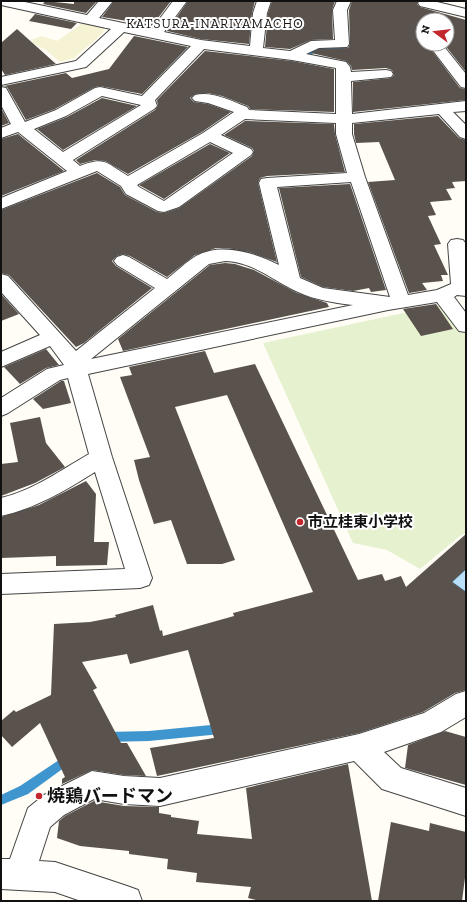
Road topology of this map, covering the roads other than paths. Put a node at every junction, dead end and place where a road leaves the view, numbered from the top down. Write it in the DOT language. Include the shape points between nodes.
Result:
graph roads {
  1 [pos="1,1"];
  2 [pos="106,1"];
  3 [pos="180,1"];
  4 [pos="264,1"];
  5 [pos="344,1"];
  6 [pos="29,4"];
  7 [pos="425,6"];
  8 [pos="466,13"];
  9 [pos="90,20"];
  10 [pos="120,28"];
  11 [pos="155,34"];
  12 [pos="201,44"];
  13 [pos="255,52"];
  14 [pos="441,52"];
  15 [pos="292,56"];
  16 [pos="386,74"];
  17 [pos="344,77"];
  18 [pos="1,81"];
  19 [pos="466,84"];
  20 [pos="1,91"];
  21 [pos="200,98"];
  22 [pos="145,101"];
  23 [pos="466,106"];
  24 [pos="444,109"];
  25 [pos="242,114"];
  26 [pos="343,119"];
  27 [pos="21,127"];
  28 [pos="1,133"];
  29 [pos="466,134"];
  30 [pos="209,136"];
  31 [pos="62,159"];
  32 [pos="78,173"];
  33 [pos="357,177"];
  34 [pos="128,183"];
  35 [pos="1,204"];
  36 [pos="457,244"];
  37 [pos="124,261"];
  38 [pos="1,280"];
  39 [pos="292,281"];
  40 [pos="167,287"];
  41 [pos="463,290"];
  42 [pos="442,295"];
  43 [pos="394,302"];
  44 [pos="466,326"];
  45 [pos="53,337"];
  46 [pos="1,360"];
  47 [pos="76,369"];
  48 [pos="1,408"];
  49 [pos="101,457"];
  50 [pos="1,507"];
  51 [pos="1,584"];
  52 [pos="466,703"];
  53 [pos="359,747"];
  54 [pos="466,802"];
  55 [pos="10,875"];
  56 [pos="127,901"];
  1 -- 6 [label="street"];
  2 -- 9 [label="street"];
  3 -- 11 [label="street"];
  4 -- 13 [label="street" via="260,8 258,45"];
  5 -- 15 [label="street" via="340,10 342,44 316,44"];
  6 -- 9 [label="street"];
  7 -- 8 [label="street"];
  9 -- 10 [label="street"];
  10 -- 11 [label="street"];
  10 -- 18 [label="street" via="81,64"];
  11 -- 12 [label="street"];
  12 -- 13 [label="street"];
  12 -- 22 [label="street"];
  13 -- 15 [label="street"];
  14 -- 19 [label="street"];
  15 -- 17 [label="street" via="341,65"];
  16 -- 17 [label="street"];
  17 -- 26 [label="street"];
  20 -- 27 [label="street"];
  21 -- 25 [label="street" via="233,106 242,110"];
  22 -- 27 [label="street" via="100,91 61,113"];
  22 -- 31 [label="street" via="149,102 149,106"];
  23 -- 24 [label="street"];
  24 -- 26 [label="street"];
  24 -- 29 [label="street"];
  25 -- 26 [label="street"];
  25 -- 30 [label="street"];
  26 -- 33 [label="street" via="344,134"];
  27 -- 28 [label="street"];
  27 -- 31 [label="street"];
  30 -- 34 [label="street"];
  30 -- 34 [label="street" via="245,152 173,203 164,207 132,190"];
  31 -- 32 [label="street"];
  32 -- 34 [label="street" via="98,165"];
  32 -- 35 [label="street"];
  33 -- 39 [label="street" via="267,183"];
  33 -- 43 [label="street"];
  36 -- 41 [label="street"];
  37 -- 40 [label="street"];
  38 -- 45 [label="street"];
  39 -- 40 [label="street" via="248,258 222,254 203,260"];
  39 -- 43 [label="street" via="312,291"];
  40 -- 47 [label="street" via="82,355"];
  41 -- 42 [label="street" via="454,289"];
  42 -- 43 [label="street"];
  42 -- 44 [label="street"];
  43 -- 47 [label="street"];
  45 -- 46 [label="street"];
  45 -- 47 [label="street"];
  47 -- 48 [label="street" via="54,374"];
  47 -- 49 [label="street"];
  49 -- 50 [label="street" via="39,494"];
  49 -- 51 [label="street" via="140,578"];
  52 -- 53 [label="street" via="431,723"];
  53 -- 54 [label="street" via="392,778"];
  53 -- 55 [label="street" via="160,792 92,785 54,805 38,818"];
  55 -- 56 [label="street" via="56,877"];
}
